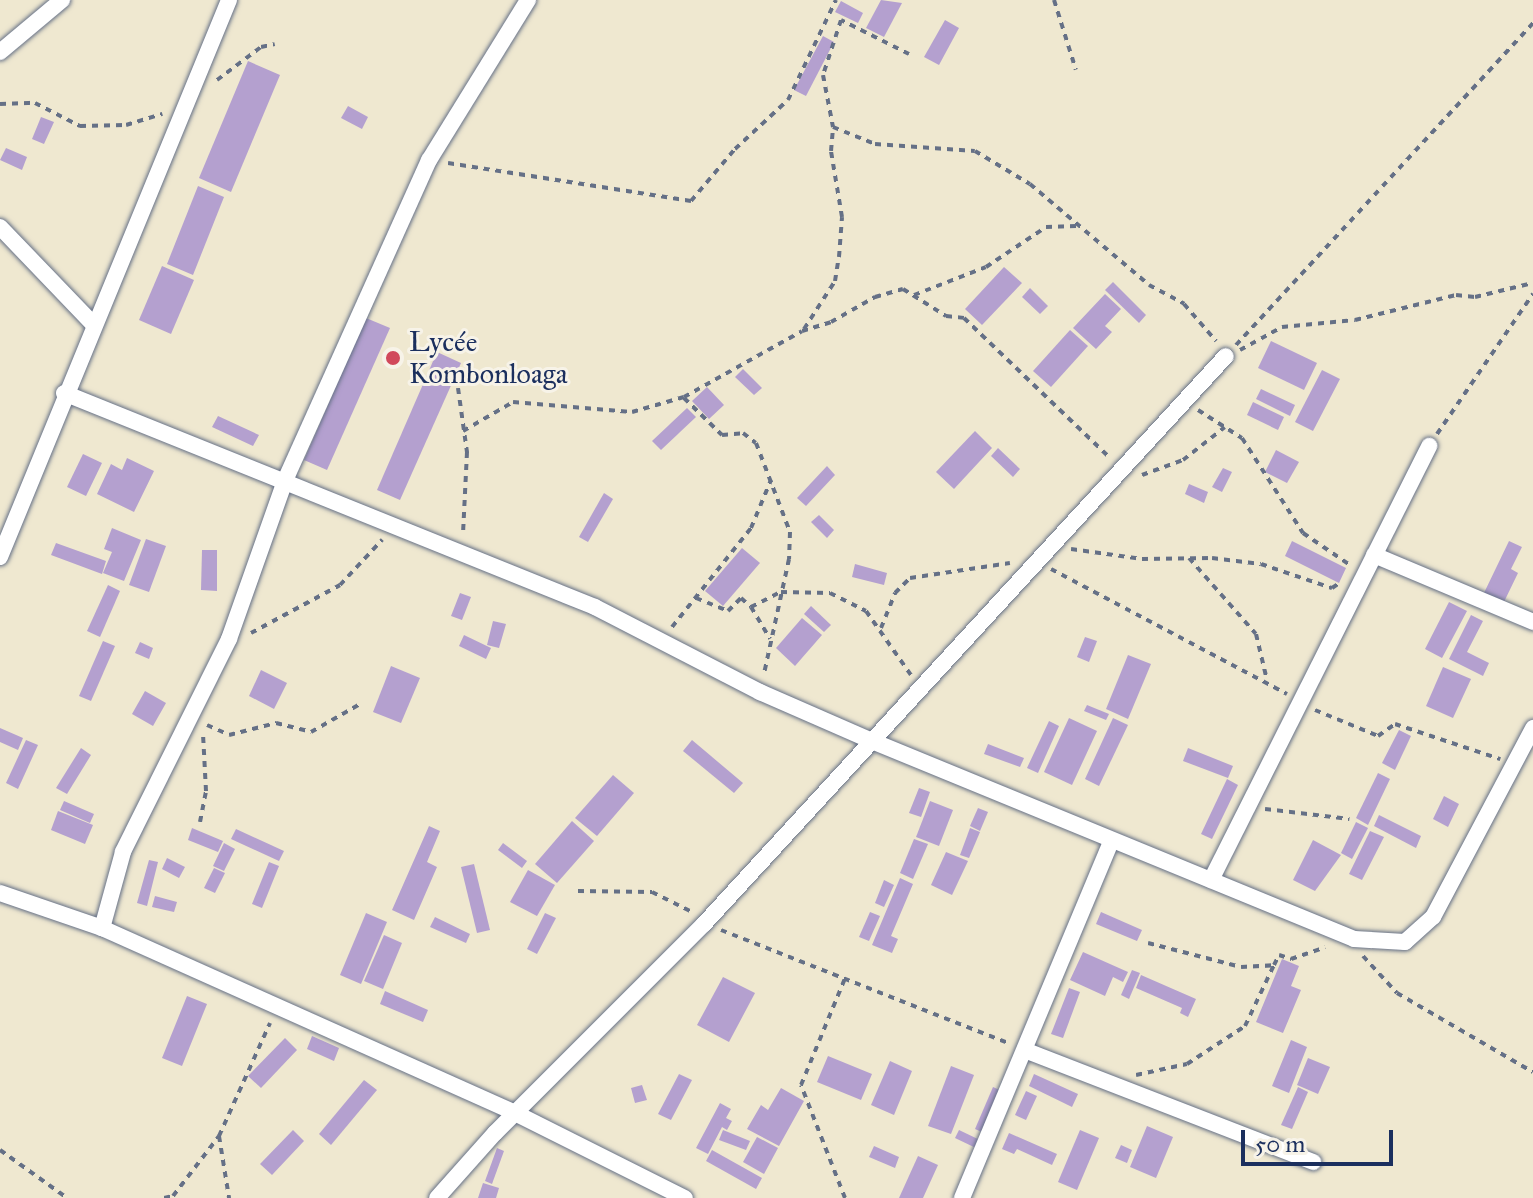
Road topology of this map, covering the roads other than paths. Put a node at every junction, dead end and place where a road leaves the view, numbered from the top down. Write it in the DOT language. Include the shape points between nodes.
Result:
graph roads {
  1 [pos="62,0"];
  2 [pos="229,0"];
  3 [pos="528,0"];
  4 [pos="0,52"];
  5 [pos="0,227"];
  6 [pos="94,325"];
  7 [pos="1226,356"];
  8 [pos="64,393"];
  9 [pos="1429,446"];
  10 [pos="286,478"];
  11 [pos="1374,555"];
  12 [pos="0,557"];
  13 [pos="1533,622"];
  14 [pos="1533,728"];
  15 [pos="872,741"];
  16 [pos="1111,842"];
  17 [pos="1211,880"];
  18 [pos="0,893"];
  19 [pos="102,928"];
  20 [pos="1027,1051"];
  21 [pos="515,1113"];
  22 [pos="1313,1162"];
  23 [pos="437,1198"];
  24 [pos="685,1198"];
  25 [pos="962,1198"];
  1 -- 4 [label="street"];
  2 -- 6 [label="street"];
  3 -- 10 [label="street" via="429,160"];
  5 -- 6 [label="street"];
  6 -- 8 [label="street"];
  7 -- 15 [label="street"];
  8 -- 10 [label="street" via="146,430"];
  8 -- 12 [label="street"];
  9 -- 11 [label="street"];
  10 -- 15 [label="street" via="461,557 595,607 760,692"];
  10 -- 19 [label="street" via="229,639 123,852"];
  11 -- 13 [label="street"];
  11 -- 17 [label="street"];
  14 -- 17 [label="street" via="1433,917 1405,942 1354,939"];
  15 -- 16 [label="street"];
  15 -- 21 [label="street" via="704,924"];
  16 -- 17 [label="street"];
  16 -- 20 [label="street"];
  18 -- 19 [label="street"];
  19 -- 21 [label="street"];
  20 -- 22 [label="street"];
  20 -- 25 [label="street"];
  21 -- 23 [label="street"];
  21 -- 24 [label="street"];
}
